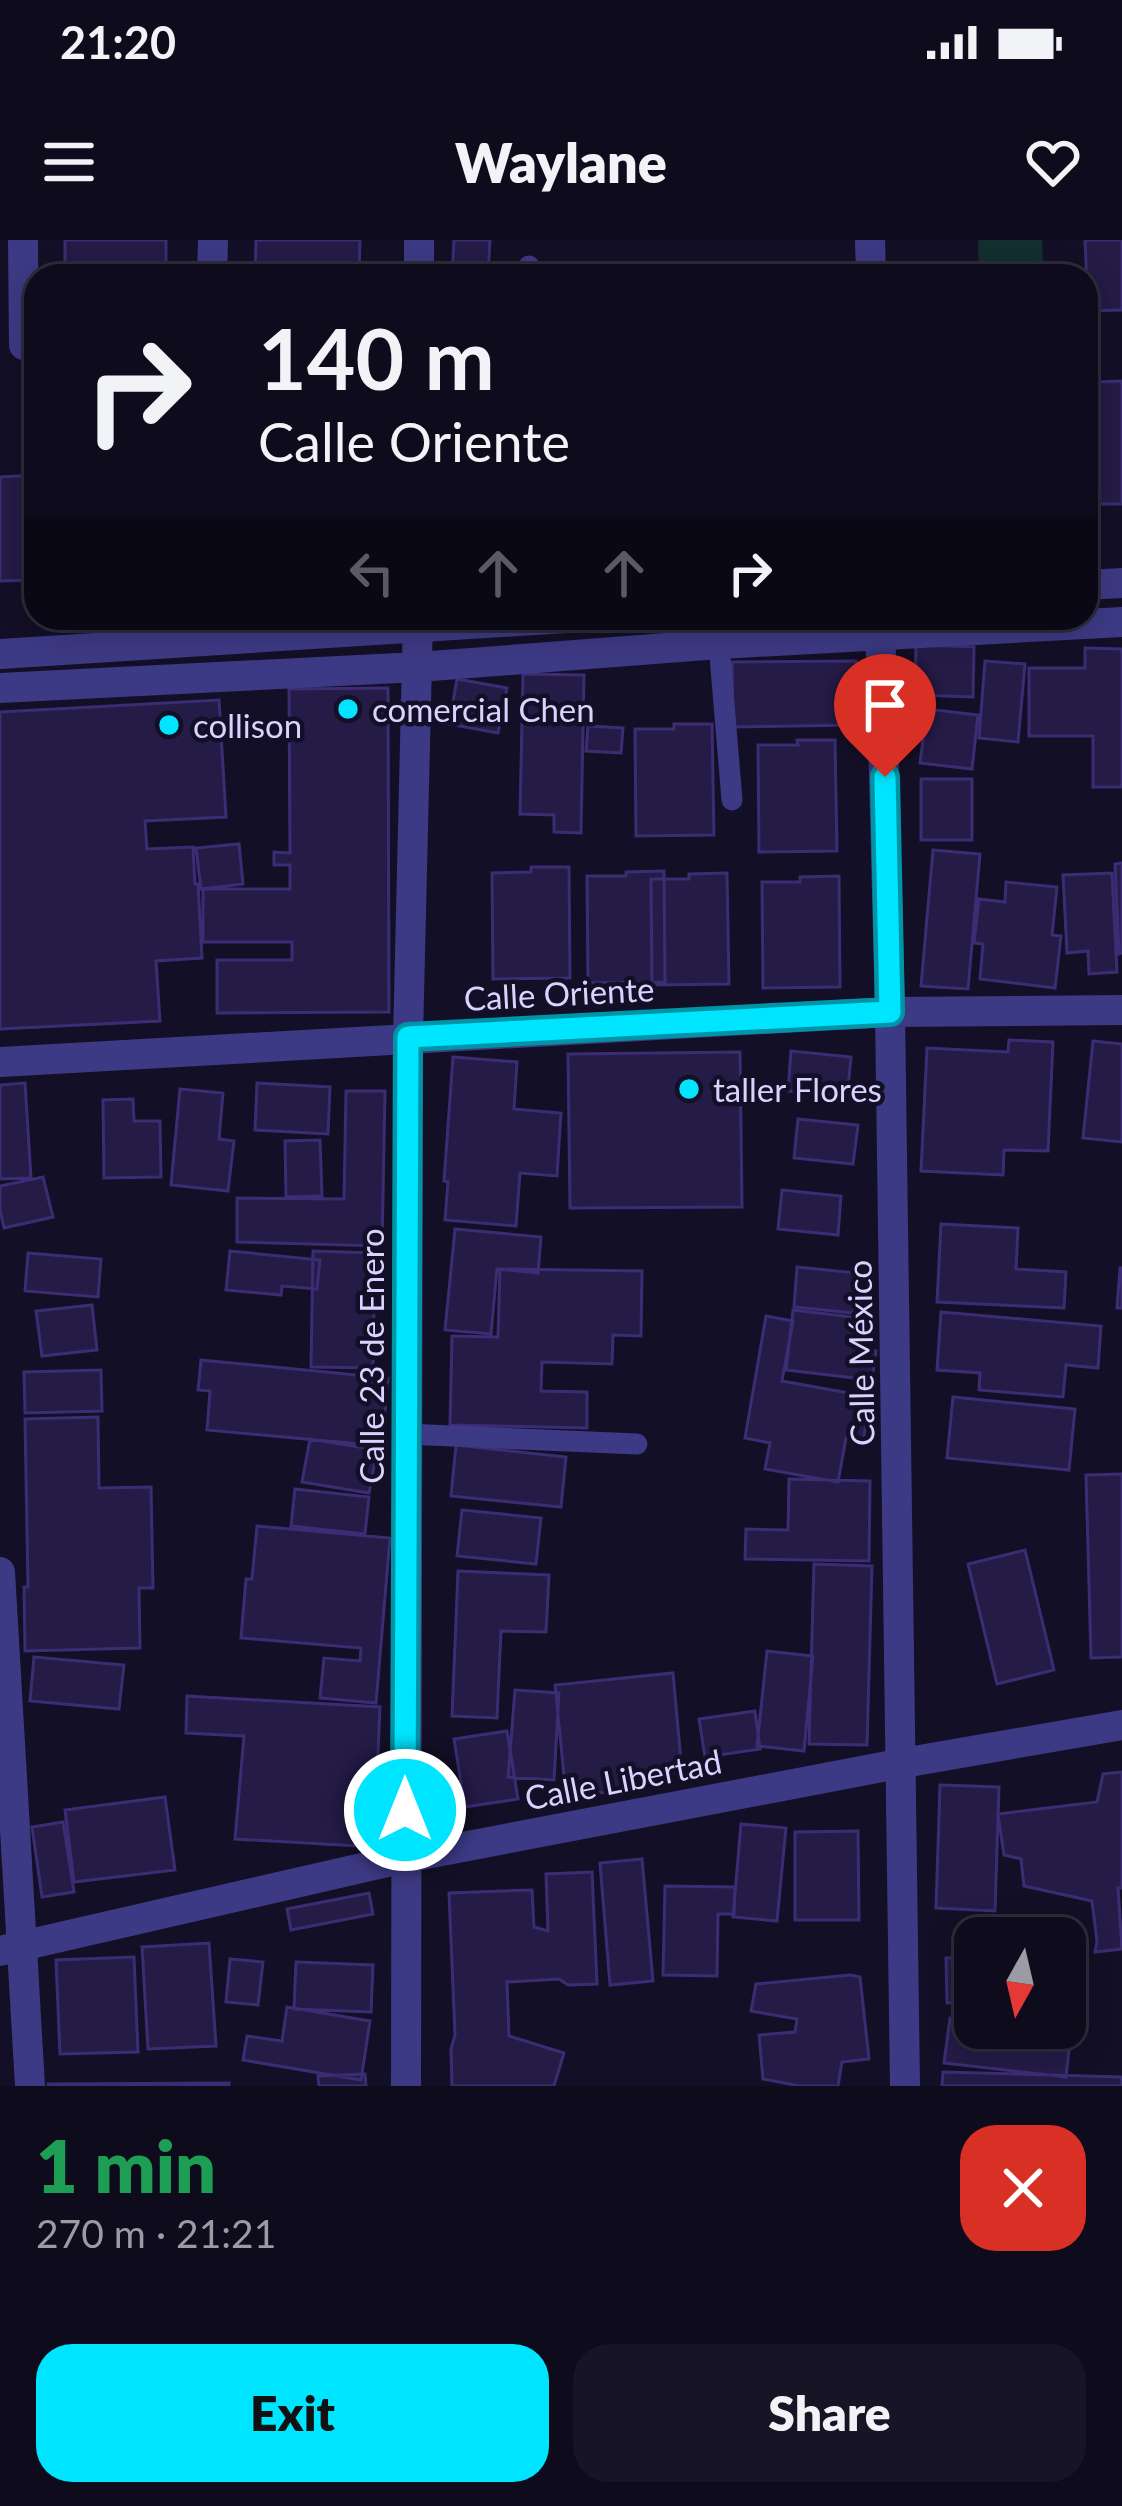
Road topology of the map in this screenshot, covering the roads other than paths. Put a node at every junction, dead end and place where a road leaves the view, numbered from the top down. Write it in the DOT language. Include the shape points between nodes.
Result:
graph roads {
  1 [pos="22,240"];
  2 [pos="24,345"];
  3 [pos="314,630"];
  4 [pos="418,630"];
  5 [pos="852,630"];
  6 [pos="881,630"];
  7 [pos="719,644"];
  8 [pos="0,654"];
  9 [pos="418,667"];
  10 [pos="0,688"];
  11 [pos="732,800"];
  12 [pos="1122,1010"];
  13 [pos="890,1012"];
  14 [pos="408,1037"];
  15 [pos="0,1062"];
  16 [pos="406,1434"];
  17 [pos="637,1444"];
  18 [pos="0,1572"];
  19 [pos="1122,1725"];
  20 [pos="903,1763"];
  21 [pos="405,1858"];
  22 [pos="11,1949"];
  23 [pos="30,2086"];
  24 [pos="406,2086"];
  25 [pos="905,2086"];
  1 -- 2 [label="street"];
  3 -- 8 [label="street"];
  4 -- 9 [label="street, Calle 23 de Enero"];
  5 -- 7 [label="street"];
  6 -- 13 [label="street, Calle México"];
  7 -- 9 [label="street"];
  7 -- 11 [label="lane"];
  9 -- 10 [label="street"];
  9 -- 14 [label="street, Calle 23 de Enero"];
  12 -- 13 [label="street, Calle Oriente"];
  13 -- 14 [label="street, Calle Oriente"];
  13 -- 20 [label="street, Calle México"];
  14 -- 15 [label="street, Calle Oriente"];
  14 -- 16 [label="street, Calle 23 de Enero"];
  16 -- 17 [label="lane"];
  16 -- 21 [label="street, Calle 23 de Enero"];
  18 -- 22 [label="street"];
  19 -- 20 [label="street, Calle Libertad"];
  20 -- 21 [label="street, Calle Libertad"];
  20 -- 25 [label="street, Calle México"];
  21 -- 22 [label="street, Calle Libertad"];
  21 -- 24 [label="street, Calle 23 de Enero"];
  22 -- 23 [label="street"];
}
